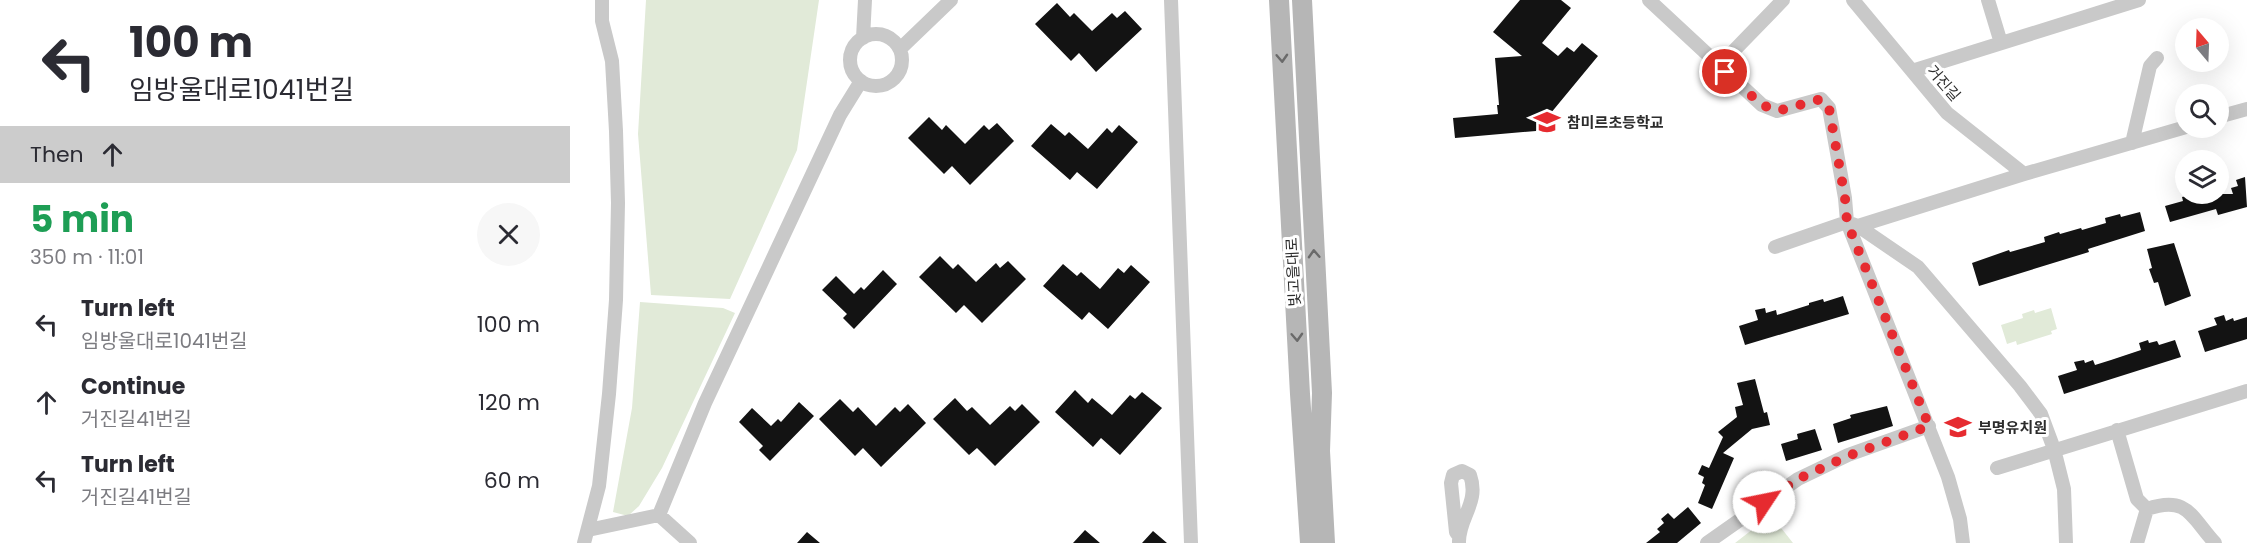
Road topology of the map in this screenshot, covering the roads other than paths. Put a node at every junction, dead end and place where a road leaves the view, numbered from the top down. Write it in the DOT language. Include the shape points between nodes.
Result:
graph roads {
  1 [pos="602,0"];
  2 [pos="865,0"];
  3 [pos="951,0"];
  4 [pos="1171,0"];
  5 [pos="1279,0"];
  6 [pos="1302,0"];
  7 [pos="1648,0"];
  8 [pos="1783,0"];
  9 [pos="1853,0"];
  10 [pos="1988,0"];
  11 [pos="2139,0"];
  12 [pos="863,38"];
  13 [pos="2001,43"];
  14 [pos="900,49"];
  15 [pos="2157,58"];
  16 [pos="1719,66"];
  17 [pos="1912,70"];
  18 [pos="861,81"];
  19 [pos="2247,109"];
  20 [pos="2229,114"];
  21 [pos="2175,130"];
  22 [pos="2132,143"];
  23 [pos="2024,174"];
  24 [pos="1853,224"];
  25 [pos="1775,247"];
  26 [pos="2247,390"];
  27 [pos="1322,393"];
  28 [pos="1300,394"];
  29 [pos="1929,426"];
  30 [pos="2117,430"];
  31 [pos="2054,449"];
  32 [pos="1997,468"];
  33 [pos="2147,509"];
  34 [pos="659,515"];
  35 [pos="586,537"];
  36 [pos="690,543"];
  37 [pos="1191,543"];
  38 [pos="1299,543"];
  39 [pos="1310,543"];
  40 [pos="1325,543"];
  41 [pos="1337,543"];
  42 [pos="1707,543"];
  43 [pos="1963,543"];
  44 [pos="2066,543"];
  45 [pos="2137,543"];
  46 [pos="2215,543"];
  1 -- 35 [label="street" via="602,21 612,61 618,203 616,300 599,486"];
  2 -- 12 [label="street"];
  3 -- 14 [label="street"];
  4 -- 37 [label="street"];
  5 -- 28 [label="main road, 빛고을대로, one-way"];
  27 -- 6 [label="main road, 빛고을대로, one-way"];
  7 -- 16 [label="street"];
  8 -- 16 [label="street"];
  9 -- 17 [label="street, 거진길"];
  10 -- 13 [label="street"];
  11 -- 13 [label="street"];
  12 -- 14 [label="street" via="888,37"];
  12 -- 18 [label="street" via="850,59 851,68"];
  13 -- 17 [label="street"];
  14 -- 18 [label="street" via="902,66 892,81 877,86"];
  15 -- 22 [label="street" via="2150,66"];
  16 -- 24 [label="street" via="1762,105 1778,111 1821,99 1829,108"];
  17 -- 23 [label="street, 거진길" via="1947,112"];
  18 -- 34 [label="street" via="840,115 705,403"];
  19 -- 20 [label="street"];
  21 -- 22 [label="street"];
  22 -- 23 [label="street"];
  23 -- 24 [label="street"];
  24 -- 25 [label="street"];
  24 -- 29 [label="street"];
  24 -- 31 [label="street" via="1918,267 2041,414"];
  26 -- 30 [label="street"];
  27 -- 40 [label="main road, 빛고을대로" via="1320,451"];
  27 -- 41 [label="main road"];
  28 -- 38 [label="main road" via="1296,454"];
  28 -- 39 [label="main road, 빛고을대로"];
  29 -- 42 [label="street" via="1798,479"];
  29 -- 43 [label="street" via="1957,504"];
  30 -- 31 [label="street"];
  30 -- 33 [label="street" via="2137,499"];
  31 -- 32 [label="street"];
  31 -- 44 [label="street" via="2064,489"];
  33 -- 45 [label="street"];
  33 -- 46 [label="street" via="2164,503 2179,505"];
  34 -- 35 [label="street"];
  34 -- 36 [label="street"];
}
